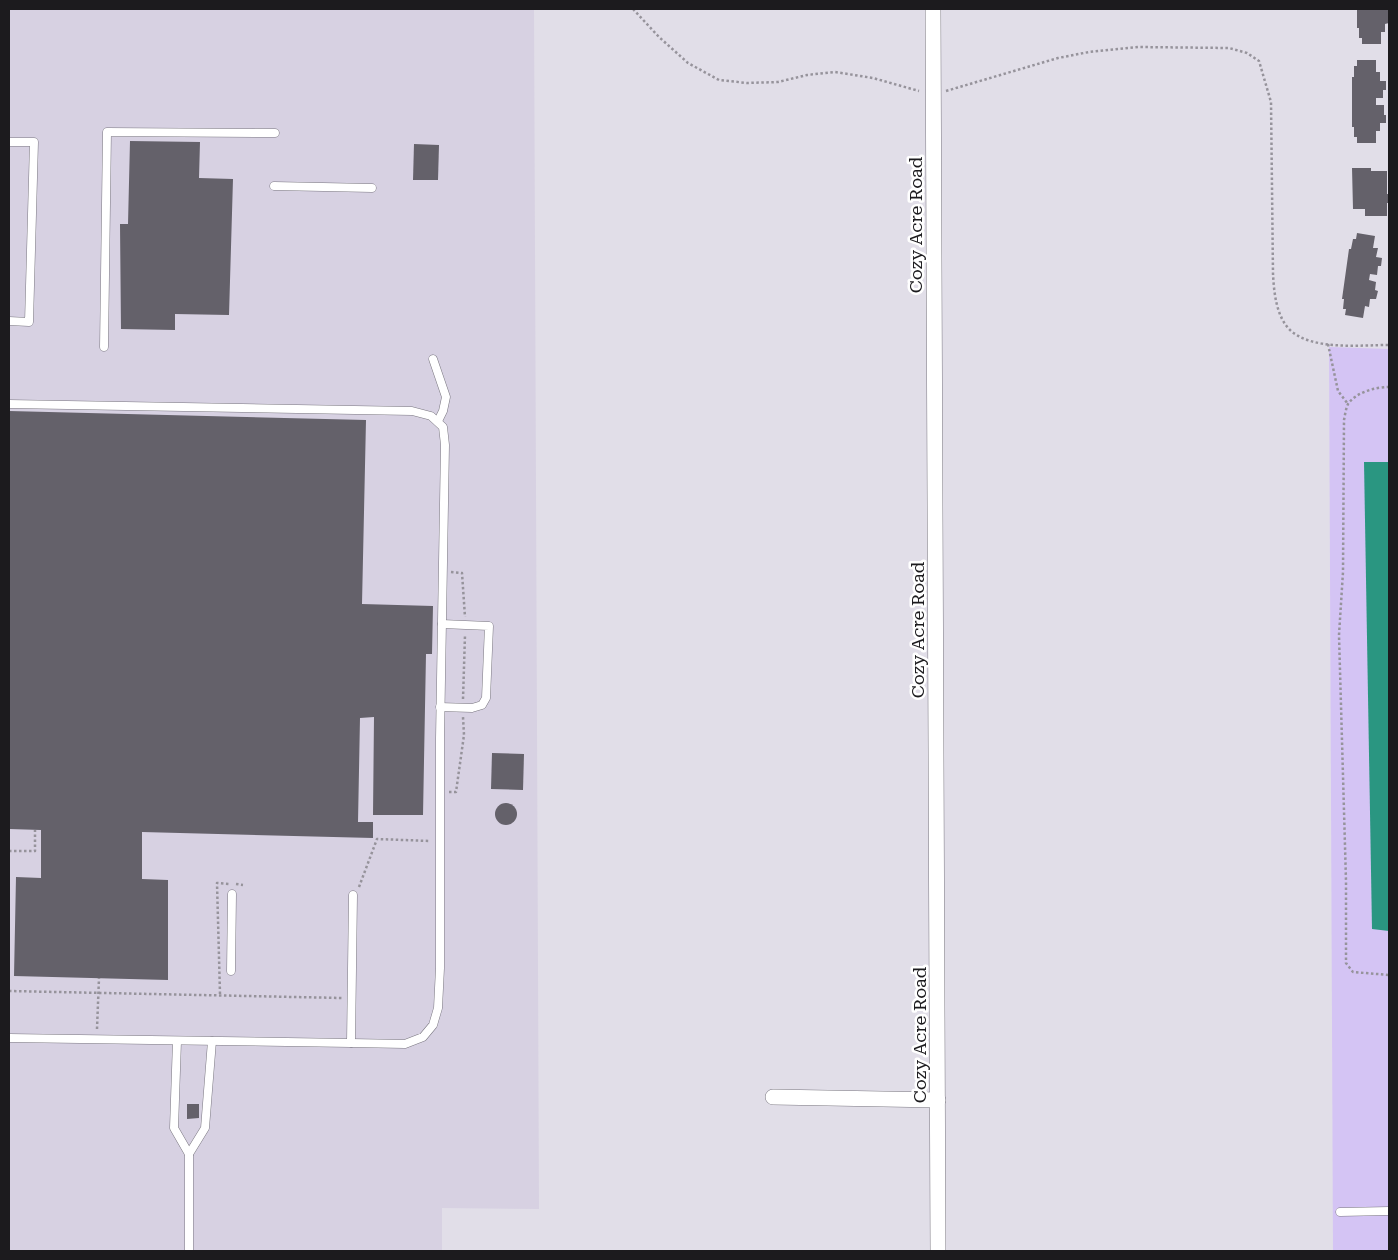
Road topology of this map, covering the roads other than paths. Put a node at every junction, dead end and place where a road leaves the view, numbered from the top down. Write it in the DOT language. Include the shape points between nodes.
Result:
graph roads {
  1 [pos="933,9"];
  2 [pos="275,133"];
  3 [pos="9,142"];
  4 [pos="274,186"];
  5 [pos="372,188"];
  6 [pos="9,321"];
  7 [pos="104,347"];
  8 [pos="433,360"];
  9 [pos="9,404"];
  10 [pos="438,421"];
  11 [pos="442,624"];
  12 [pos="440,707"];
  13 [pos="232,894"];
  14 [pos="353,895"];
  15 [pos="231,971"];
  16 [pos="9,1038"];
  17 [pos="177,1041"];
  18 [pos="212,1041"];
  19 [pos="351,1043"];
  20 [pos="773,1097"];
  21 [pos="938,1100"];
  22 [pos="189,1154"];
  23 [pos="1389,1211"];
  24 [pos="1340,1212"];
  25 [pos="189,1251"];
  26 [pos="938,1251"];
  1 -- 21 [label="street, Cozy Acre Road"];
  2 -- 7 [label="lane" via="107,132"];
  3 -- 6 [label="lane" via="34,142 28,322"];
  4 -- 5 [label="lane"];
  8 -- 10 [label="lane" via="446,397"];
  9 -- 10 [label="lane" via="403,411 431,416"];
  10 -- 11 [label="lane" via="443,427 445,445"];
  11 -- 12 [label="lane"];
  11 -- 12 [label="lane" via="489,626 486,698 482,705 472,708"];
  12 -- 19 [label="lane" via="438,1008 433,1025 424,1037 405,1044"];
  13 -- 15 [label="lane"];
  14 -- 19 [label="lane"];
  16 -- 17 [label="lane"];
  17 -- 18 [label="lane"];
  17 -- 22 [label="lane" via="174,1128"];
  18 -- 19 [label="lane"];
  18 -- 22 [label="lane" via="205,1128"];
  20 -- 21 [label="street"];
  21 -- 26 [label="street, Cozy Acre Road"];
  22 -- 25 [label="lane"];
  23 -- 24 [label="lane"];
}
